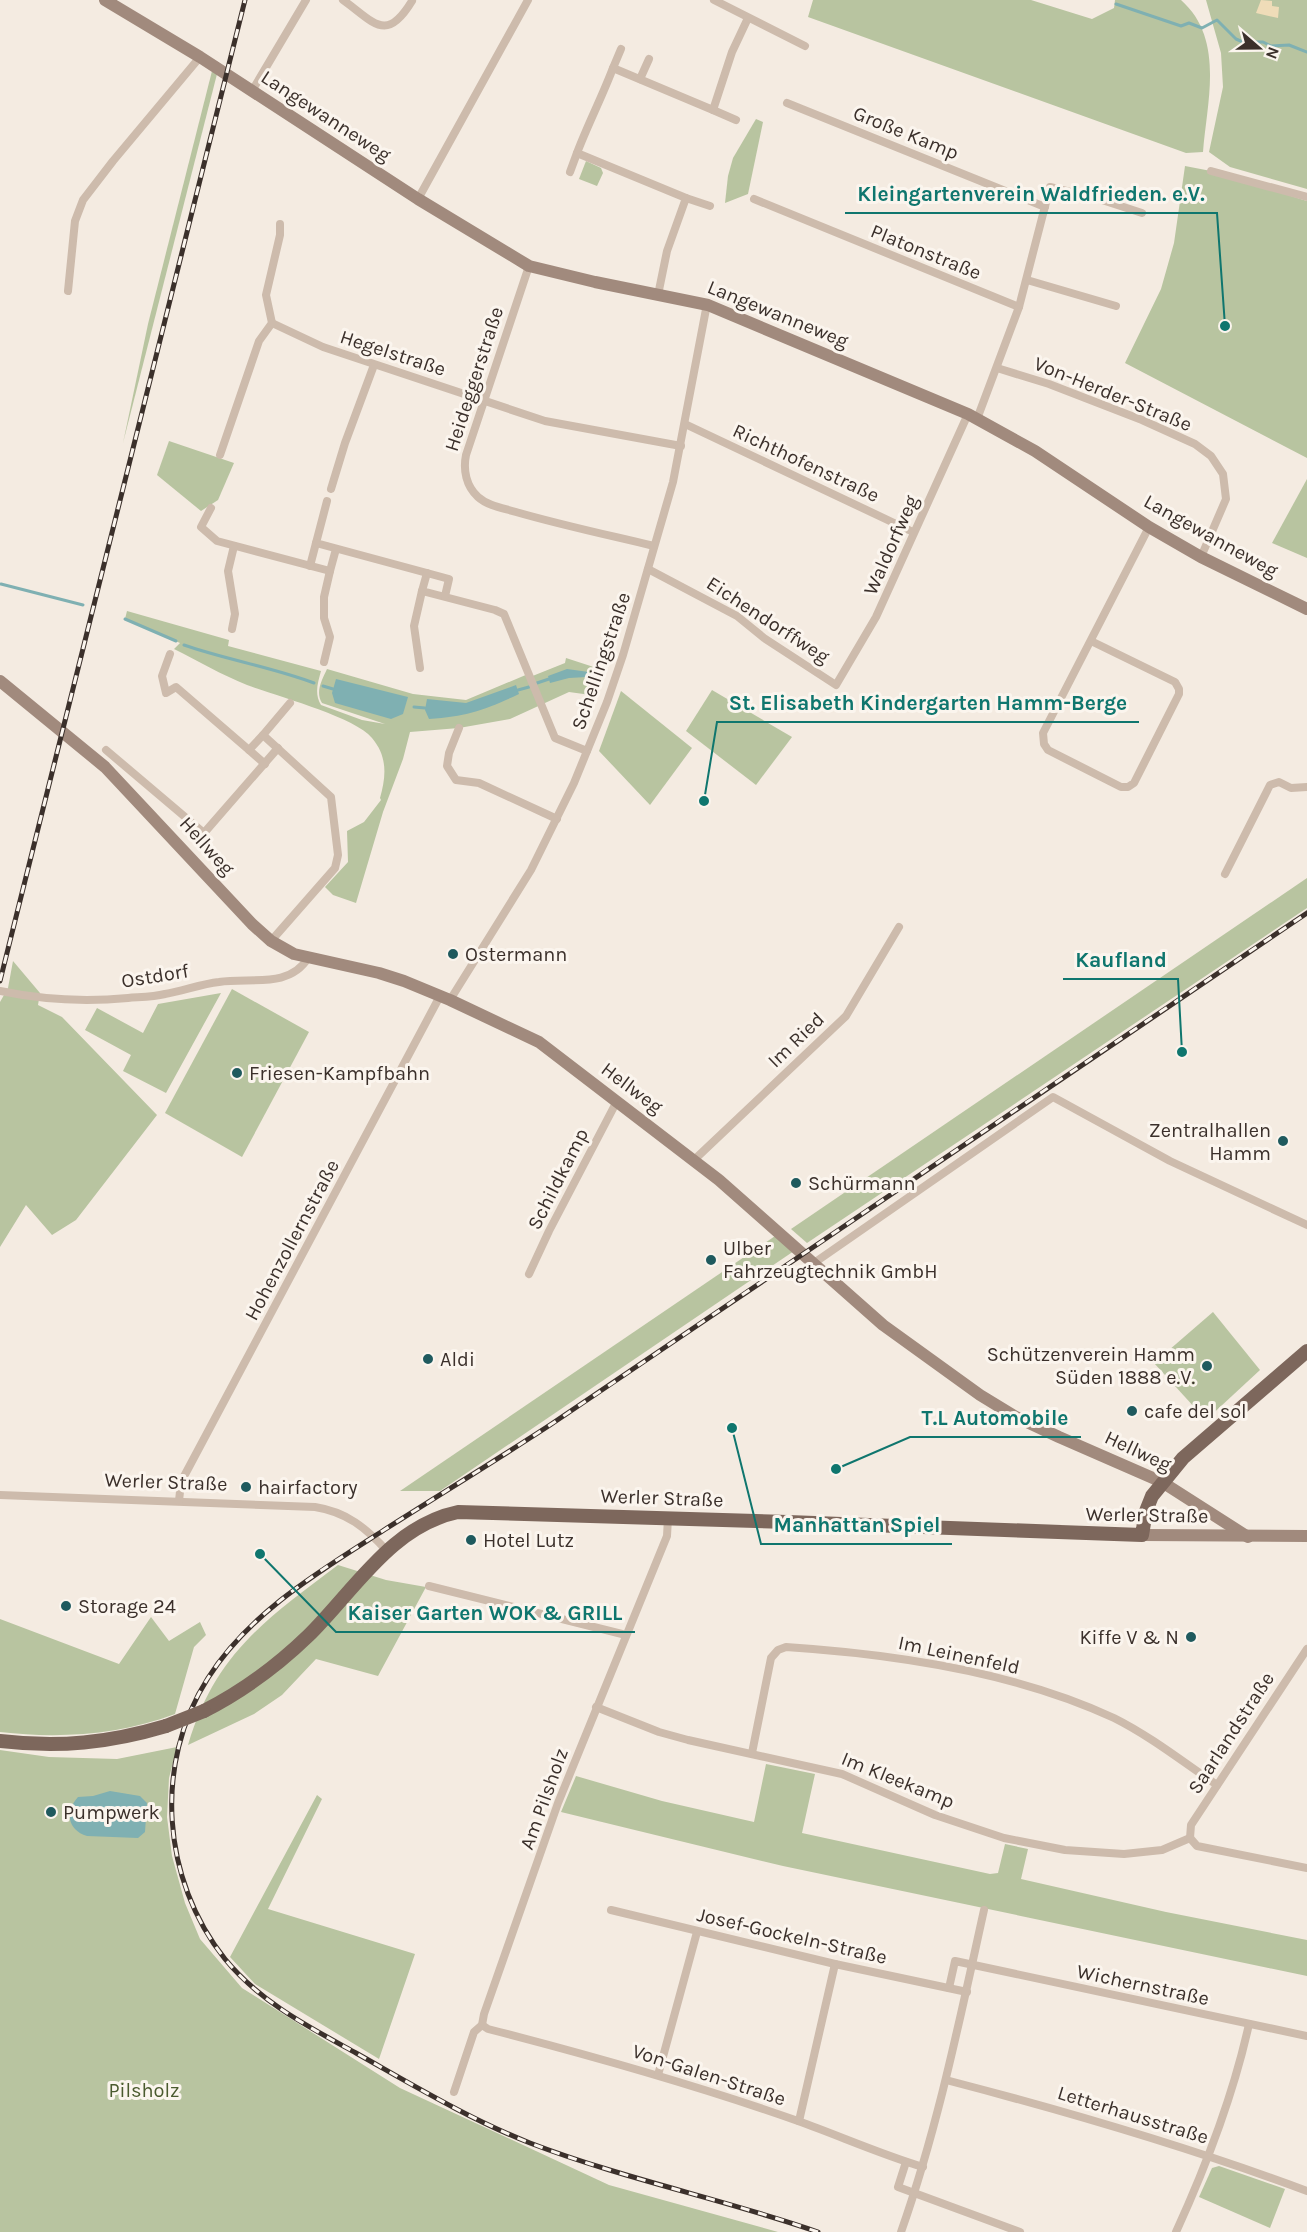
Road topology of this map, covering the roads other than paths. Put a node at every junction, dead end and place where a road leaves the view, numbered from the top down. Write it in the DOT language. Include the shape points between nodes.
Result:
graph roads {
  1 [pos="105,0"];
  2 [pos="306,0"];
  3 [pos="343,0"];
  4 [pos="528,0"];
  5 [pos="714,0"];
  6 [pos="412,1"];
  7 [pos="748,18"];
  8 [pos="805,46"];
  9 [pos="621,49"];
  10 [pos="200,57"];
  11 [pos="649,59"];
  12 [pos="613,68"];
  13 [pos="640,79"];
  14 [pos="252,91"];
  15 [pos="787,103"];
  16 [pos="712,110"];
  17 [pos="736,120"];
  18 [pos="577,153"];
  19 [pos="1211,171"];
  20 [pos="570,172"];
  21 [pos="1307,197"];
  22 [pos="686,198"];
  23 [pos="418,199"];
  24 [pos="754,199"];
  25 [pos="711,206"];
  26 [pos="1045,207"];
  27 [pos="1142,213"];
  28 [pos="280,224"];
  29 [pos="529,266"];
  30 [pos="1027,280"];
  31 [pos="68,291"];
  32 [pos="658,294"];
  33 [pos="706,304"];
  34 [pos="1116,306"];
  35 [pos="1019,307"];
  36 [pos="273,323"];
  37 [pos="374,365"];
  38 [pos="997,368"];
  39 [pos="483,400"];
  40 [pos="973,416"];
  41 [pos="684,424"];
  42 [pos="681,446"];
  43 [pos="220,455"];
  44 [pos="331,489"];
  45 [pos="327,501"];
  46 [pos="211,507"];
  47 [pos="1149,527"];
  48 [pos="913,532"];
  49 [pos="316,543"];
  50 [pos="234,546"];
  51 [pos="654,546"];
  52 [pos="336,549"];
  53 [pos="1201,557"];
  54 [pos="310,566"];
  55 [pos="648,569"];
  56 [pos="330,571"];
  57 [pos="427,573"];
  58 [pos="422,591"];
  59 [pos="445,596"];
  60 [pos="1307,609"];
  61 [pos="232,629"];
  62 [pos="1091,641"];
  63 [pos="170,654"];
  64 [pos="324,662"];
  65 [pos="420,668"];
  66 [pos="0,681"];
  67 [pos="836,685"];
  68 [pos="290,703"];
  69 [pos="459,728"];
  70 [pos="263,735"];
  71 [pos="278,748"];
  72 [pos="106,750"];
  73 [pos="249,750"];
  74 [pos="587,751"];
  75 [pos="265,764"];
  76 [pos="1307,787"];
  77 [pos="557,819"];
  78 [pos="1225,874"];
  79 [pos="899,927"];
  80 [pos="271,941"];
  81 [pos="308,958"];
  82 [pos="0,991"];
  83 [pos="445,998"];
  84 [pos="617,1101"];
  85 [pos="694,1160"];
  86 [pos="1307,1225"];
  87 [pos="814,1263"];
  88 [pos="529,1274"];
  89 [pos="1307,1351"];
  90 [pos="1162,1482"];
  91 [pos="0,1496"];
  92 [pos="179,1501"];
  93 [pos="668,1518"];
  94 [pos="1142,1535"];
  95 [pos="1307,1536"];
  96 [pos="1248,1537"];
  97 [pos="387,1551"];
  98 [pos="429,1586"];
  99 [pos="626,1635"];
  100 [pos="1307,1648"];
  101 [pos="596,1707"];
  102 [pos="0,1741"];
  103 [pos="752,1753"];
  104 [pos="1217,1785"];
  105 [pos="1190,1838"];
  106 [pos="1307,1868"];
  107 [pos="612,1910"];
  108 [pos="984,1910"];
  109 [pos="697,1932"];
  110 [pos="835,1964"];
  111 [pos="972,1966"];
  112 [pos="949,1989"];
  113 [pos="967,1992"];
  114 [pos="1249,2024"];
  115 [pos="482,2025"];
  116 [pos="1307,2036"];
  117 [pos="657,2075"];
  118 [pos="946,2080"];
  119 [pos="454,2092"];
  120 [pos="799,2121"];
  121 [pos="1210,2156"];
  122 [pos="906,2162"];
  123 [pos="923,2167"];
  124 [pos="1307,2191"];
  125 [pos="914,2193"];
  126 [pos="901,2232"];
  127 [pos="1020,2232"];
  128 [pos="1176,2232"];
  1 -- 10 [label="street, Langewanneweg"];
  2 -- 14 [label="street"];
  3 -- 6 [label="street" via="380,26 397,22"];
  4 -- 23 [label="street"];
  5 -- 7 [label="street"];
  7 -- 8 [label="street"];
  7 -- 16 [label="street"];
  9 -- 12 [label="street"];
  10 -- 14 [label="street, Langewanneweg"];
  10 -- 31 [label="street" via="83,200 75,221"];
  11 -- 13 [label="street"];
  12 -- 13 [label="street"];
  12 -- 18 [label="street"];
  13 -- 16 [label="street"];
  14 -- 23 [label="street, Langewanneweg"];
  15 -- 26 [label="street, Große Kamp"];
  16 -- 17 [label="street"];
  18 -- 20 [label="street"];
  18 -- 22 [label="street"];
  19 -- 21 [label="street"];
  22 -- 25 [label="street"];
  22 -- 32 [label="street" via="667,250"];
  23 -- 29 [label="street, Langewanneweg"];
  24 -- 35 [label="street, Platonstraße"];
  26 -- 27 [label="street, Waldorfweg" via="1050,187"];
  26 -- 30 [label="street, Waldorfweg"];
  28 -- 36 [label="street" via="266,295"];
  29 -- 32 [label="street, Langewanneweg"];
  29 -- 39 [label="street, Heideggerstraße"];
  30 -- 34 [label="street"];
  30 -- 35 [label="street, Waldorfweg"];
  32 -- 33 [label="street, Langewanneweg"];
  33 -- 40 [label="street, Langewanneweg"];
  33 -- 41 [label="street, Schellingstraße"];
  35 -- 38 [label="street, Waldorfweg"];
  36 -- 37 [label="street, Hegelstraße"];
  36 -- 43 [label="street" via="259,341"];
  37 -- 39 [label="street, Hegelstraße"];
  37 -- 44 [label="street"];
  38 -- 40 [label="street, Waldorfweg"];
  38 -- 53 [label="street, Von-Herder-Straße" via="1142,420 1195,444 1211,456 1223,474 1226,499"];
  39 -- 42 [label="street, Hegelstraße" via="545,421"];
  39 -- 51 [label="street, Heideggerstraße" via="464,462 468,483 478,496 487,503 526,515"];
  40 -- 47 [label="street, Langewanneweg" via="1052,461"];
  40 -- 48 [label="street, Waldorfweg"];
  41 -- 42 [label="street, Schellingstraße"];
  41 -- 48 [label="street, Richthofenstraße"];
  42 -- 51 [label="street, Schellingstraße"];
  45 -- 49 [label="street"];
  46 -- 50 [label="street" via="201,527 217,541"];
  47 -- 53 [label="street, Langewanneweg"];
  47 -- 62 [label="street"];
  48 -- 67 [label="street, Waldorfweg" via="876,617"];
  49 -- 52 [label="street"];
  49 -- 54 [label="street"];
  50 -- 54 [label="street"];
  50 -- 61 [label="street" via="228,571 235,614"];
  51 -- 55 [label="street, Schellingstraße"];
  52 -- 56 [label="street"];
  52 -- 57 [label="street"];
  53 -- 60 [label="street, Langewanneweg"];
  54 -- 56 [label="street"];
  55 -- 67 [label="street, Eichendorffweg" via="737,616"];
  55 -- 74 [label="street, Schellingstraße" via="614,681"];
  56 -- 64 [label="street" via="324,618 330,637"];
  57 -- 58 [label="street"];
  57 -- 59 [label="street" via="449,579"];
  58 -- 59 [label="street"];
  58 -- 65 [label="street" via="414,627"];
  59 -- 74 [label="street" via="504,614 555,738"];
  62 -- 62 [label="street" via="1044,730 1044,744 1048,750 1120,787 1128,787 1134,783 1179,694 1179,686"];
  63 -- 73 [label="street" via="162,676 166,693 176,687"];
  66 -- 80 [label="street, Hellweg" via="105,767"];
  68 -- 70 [label="street"];
  69 -- 77 [label="street" via="447,766 456,780 479,783"];
  70 -- 71 [label="street"];
  70 -- 73 [label="street"];
  71 -- 75 [label="street"];
  71 -- 80 [label="street" via="331,797 338,855 335,868"];
  72 -- 75 [label="street" via="204,833"];
  73 -- 75 [label="street"];
  74 -- 77 [label="street, Schellingstraße"];
  76 -- 78 [label="street" via="1291,788 1279,782 1270,785"];
  77 -- 83 [label="street, Schellingstraße" via="531,870"];
  79 -- 85 [label="street, Im Ried" via="846,1016"];
  80 -- 81 [label="street, Hellweg"];
  81 -- 82 [label="street, Ostdorf" via="302,967 274,981 220,981 163,995 63,1000"];
  81 -- 83 [label="street, Hellweg" via="379,973"];
  83 -- 84 [label="street, Hellweg" via="539,1042"];
  83 -- 92 [label="street, Hohenzollernstraße" via="181,1482"];
  84 -- 85 [label="street, Hellweg"];
  84 -- 88 [label="street, Schildkamp"];
  85 -- 87 [label="street, Hellweg"];
  86 -- 87 [label="street" via="1170,1161 1053,1097"];
  87 -- 90 [label="street, Hellweg" via="883,1324 980,1395 1016,1417"];
  89 -- 90 [label="main road" via="1201,1442"];
  90 -- 94 [label="main road" via="1146,1511"];
  90 -- 96 [label="street, Hellweg"];
  91 -- 92 [label="street, Werler Straße"];
  92 -- 97 [label="street, Werler Straße" via="326,1509 358,1522"];
  93 -- 94 [label="main road, Werler Straße"];
  93 -- 97 [label="main road, Werler Straße" via="458,1512 436,1517"];
  93 -- 99 [label="street, Am Pilsholz" via="667,1536"];
  94 -- 96 [label="street, Werler Straße"];
  95 -- 96 [label="street, Werler Straße"];
  97 -- 102 [label="main road, Werler Straße, bridge" via="286,1657 235,1695 204,1711 166,1726 98,1742 44,1745"];
  98 -- 99 [label="street"];
  99 -- 101 [label="street, Am Pilsholz"];
  100 -- 104 [label="street, Saarlandstraße"];
  101 -- 103 [label="street, Im Kleekamp" via="678,1737"];
  101 -- 115 [label="street, Am Pilsholz" via="558,1803"];
  103 -- 104 [label="street, Im Leinenfeld" via="771,1658 778,1650 798,1647 945,1667 1062,1698 1138,1731"];
  103 -- 105 [label="street, Im Kleekamp" via="842,1774 935,1815 1004,1838 1065,1850 1124,1854 1162,1850"];
  104 -- 105 [label="street, Saarlandstraße" via="1191,1825"];
  105 -- 106 [label="street" via="1197,1846"];
  107 -- 109 [label="street, Josef-Gockeln-Straße"];
  108 -- 111 [label="street"];
  109 -- 110 [label="street, Josef-Gockeln-Straße"];
  109 -- 117 [label="street"];
  110 -- 112 [label="street, Josef-Gockeln-Straße"];
  110 -- 120 [label="street"];
  111 -- 112 [label="street" via="955,1962"];
  111 -- 113 [label="street"];
  111 -- 114 [label="street, Wichernstraße"];
  112 -- 113 [label="street, Josef-Gockeln-Straße"];
  113 -- 118 [label="street"];
  114 -- 116 [label="street, Wichernstraße"];
  114 -- 121 [label="street"];
  115 -- 117 [label="street, Von-Galen-Straße"];
  115 -- 119 [label="street, Am Pilsholz" via="474,2032"];
  117 -- 120 [label="street, Von-Galen-Straße"];
  118 -- 121 [label="street, Letterhausstraße"];
  118 -- 123 [label="street"];
  120 -- 122 [label="street, Von-Galen-Straße"];
  121 -- 124 [label="street, Letterhausstraße"];
  121 -- 128 [label="street"];
  122 -- 123 [label="street, Von-Galen-Straße"];
  122 -- 125 [label="street" via="898,2187"];
  123 -- 125 [label="street"];
  125 -- 126 [label="street"];
  125 -- 127 [label="street"];
}
